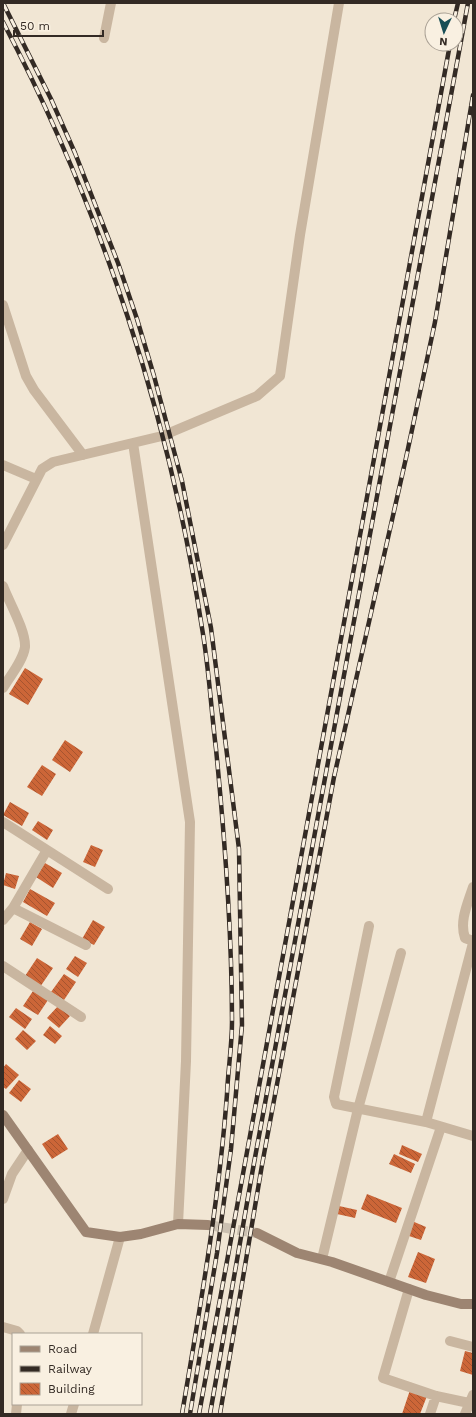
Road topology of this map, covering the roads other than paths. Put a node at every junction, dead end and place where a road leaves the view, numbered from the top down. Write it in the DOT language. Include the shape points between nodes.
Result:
graph roads {
  1 [pos="111,3"];
  2 [pos="339,3"];
  3 [pos="104,38"];
  4 [pos="3,304"];
  5 [pos="3,330"];
  6 [pos="14,335"];
  7 [pos="133,443"];
  8 [pos="83,455"];
  9 [pos="3,465"];
  10 [pos="36,479"];
  11 [pos="3,545"];
  12 [pos="3,586"];
  13 [pos="3,688"];
  14 [pos="3,822"];
  15 [pos="47,850"];
  16 [pos="473,887"];
  17 [pos="108,889"];
  18 [pos="13,908"];
  19 [pos="3,920"];
  20 [pos="369,926"];
  21 [pos="473,942"];
  22 [pos="86,945"];
  23 [pos="401,953"];
  24 [pos="3,966"];
  25 [pos="81,1017"];
  26 [pos="358,1109"];
  27 [pos="3,1115"];
  28 [pos="426,1122"];
  29 [pos="441,1127"];
  30 [pos="473,1136"];
  31 [pos="28,1150"];
  32 [pos="3,1199"];
  33 [pos="178,1224"];
  34 [pos="208,1225"];
  35 [pos="257,1233"];
  36 [pos="120,1237"];
  37 [pos="322,1259"];
  38 [pos="389,1282"];
  39 [pos="409,1289"];
  40 [pos="473,1304"];
  41 [pos="3,1327"];
  42 [pos="19,1333"];
  43 [pos="93,1333"];
  44 [pos="450,1341"];
  45 [pos="473,1347"];
  46 [pos="436,1396"];
  47 [pos="471,1399"];
  48 [pos="430,1414"];
  49 [pos="465,1414"];
  1 -- 3 [label="street"];
  2 -- 7 [label="street" via="300,235 280,376 257,396 162,436"];
  4 -- 6 [label="street"];
  5 -- 6 [label="street"];
  6 -- 8 [label="street" via="26,376 34,390"];
  7 -- 8 [label="street"];
  7 -- 33 [label="street" via="190,822 186,1061"];
  8 -- 10 [label="street" via="54,462 42,469"];
  9 -- 10 [label="street"];
  10 -- 11 [label="street"];
  12 -- 13 [label="street" via="22,633 25,648"];
  14 -- 15 [label="street"];
  15 -- 17 [label="street"];
  15 -- 18 [label="street"];
  16 -- 21 [label="street" via="462,931 465,938"];
  18 -- 19 [label="street"];
  18 -- 22 [label="street"];
  20 -- 26 [label="street" via="334,1097 336,1104"];
  21 -- 28 [label="street"];
  23 -- 26 [label="street"];
  24 -- 25 [label="street"];
  26 -- 28 [label="street"];
  26 -- 37 [label="street"];
  27 -- 31 [label="street"];
  28 -- 29 [label="street"];
  29 -- 30 [label="street"];
  29 -- 38 [label="street"];
  31 -- 32 [label="street" via="12,1174"];
  31 -- 36 [label="street" via="86,1232"];
  33 -- 34 [label="street"];
  33 -- 36 [label="street"];
  35 -- 37 [label="street" via="297,1253"];
  36 -- 43 [label="street"];
  37 -- 38 [label="street"];
  38 -- 39 [label="street"];
  39 -- 40 [label="street" via="461,1304"];
  39 -- 46 [label="street" via="383,1378"];
  41 -- 42 [label="street"];
  44 -- 45 [label="street"];
  46 -- 47 [label="street"];
  46 -- 48 [label="street"];
  47 -- 49 [label="street"];
}
